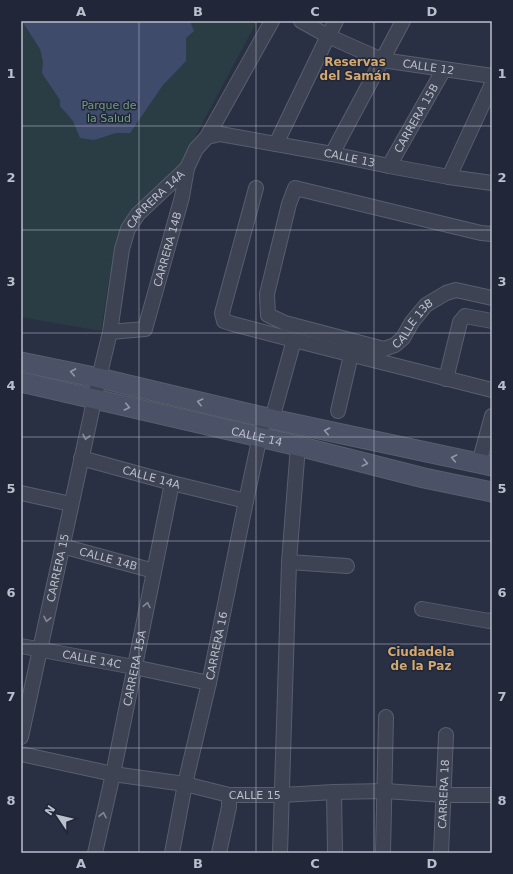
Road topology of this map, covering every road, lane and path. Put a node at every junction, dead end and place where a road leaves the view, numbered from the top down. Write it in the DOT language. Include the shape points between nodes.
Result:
graph roads {
  1 [pos="272,21"];
  2 [pos="301,21"];
  3 [pos="336,21"];
  4 [pos="403,21"];
  5 [pos="328,36"];
  6 [pos="382,60"];
  7 [pos="444,69"];
  8 [pos="492,76"];
  9 [pos="492,84"];
  10 [pos="207,137"];
  11 [pos="276,144"];
  12 [pos="332,154"];
  13 [pos="389,166"];
  14 [pos="187,168"];
  15 [pos="449,177"];
  16 [pos="492,183"];
  17 [pos="166,188"];
  18 [pos="256,188"];
  19 [pos="182,197"];
  20 [pos="492,234"];
  21 [pos="492,298"];
  22 [pos="492,320"];
  23 [pos="110,332"];
  24 [pos="294,340"];
  25 [pos="352,355"];
  26 [pos="21,362"];
  27 [pos="99,378"];
  28 [pos="446,379"];
  29 [pos="21,382"];
  30 [pos="492,390"];
  31 [pos="94,399"];
  32 [pos="338,411"];
  33 [pos="492,416"];
  34 [pos="268,418"];
  35 [pos="259,437"];
  36 [pos="298,446"];
  37 [pos="81,458"];
  38 [pos="486,465"];
  39 [pos="172,483"];
  40 [pos="492,492"];
  41 [pos="21,493"];
  42 [pos="246,501"];
  43 [pos="71,504"];
  44 [pos="62,546"];
  45 [pos="289,562"];
  46 [pos="347,566"];
  47 [pos="154,571"];
  48 [pos="422,609"];
  49 [pos="492,620"];
  50 [pos="21,646"];
  51 [pos="40,650"];
  52 [pos="134,667"];
  53 [pos="209,683"];
  54 [pos="386,717"];
  55 [pos="446,735"];
  56 [pos="21,737"];
  57 [pos="21,754"];
  58 [pos="112,774"];
  59 [pos="185,784"];
  60 [pos="385,791"];
  61 [pos="334,792"];
  62 [pos="229,795"];
  63 [pos="282,795"];
  64 [pos="444,795"];
  65 [pos="492,796"];
  66 [pos="95,853"];
  67 [pos="172,853"];
  68 [pos="219,853"];
  69 [pos="280,853"];
  70 [pos="335,853"];
  71 [pos="383,853"];
  72 [pos="441,853"];
  1 -- 10 [label="street, CARRERA 14A"];
  2 -- 5 [label="street, CALLE 12"];
  3 -- 5 [label="street"];
  4 -- 6 [label="street"];
  5 -- 6 [label="street, CALLE 12"];
  5 -- 11 [label="street"];
  6 -- 7 [label="street, CALLE 12"];
  6 -- 12 [label="street"];
  7 -- 8 [label="street, CALLE 12"];
  7 -- 13 [label="street, CARRERA 15B"];
  9 -- 15 [label="street"];
  10 -- 11 [label="street, CALLE 13" via="220,134"];
  10 -- 14 [label="street, CARRERA 14A" via="196,149"];
  11 -- 12 [label="street, CALLE 13"];
  12 -- 13 [label="street, CALLE 13"];
  13 -- 15 [label="street, CALLE 13"];
  14 -- 17 [label="street, CARRERA 14A"];
  14 -- 19 [label="street, CARRERA 14B"];
  15 -- 16 [label="street, CALLE 13"];
  17 -- 19 [label="street"];
  17 -- 23 [label="street, CARRERA 14A" via="138,214 128,229 122,249"];
  18 -- 24 [label="street" via="222,313 224,321"];
  19 -- 23 [label="street, CARRERA 14B" via="145,329"];
  20 -- 21 [label="street, CALLE 13B" via="296,188 289,204 267,294 268,316 285,323 384,349 395,345 403,338 426,305 446,292 456,290"];
  22 -- 28 [label="street" via="465,316 460,322"];
  23 -- 27 [label="street, CARRERA 14A"];
  24 -- 25 [label="street"];
  24 -- 34 [label="street, CARRERA 16"];
  25 -- 28 [label="street"];
  25 -- 32 [label="street"];
  27 -- 26 [label="main road, CALLE 14, one-way"];
  27 -- 31 [label="street, CARRERA 14A"];
  34 -- 27 [label="main road, CALLE 14, one-way"];
  28 -- 30 [label="street"];
  29 -- 31 [label="main road, CALLE 14"];
  31 -- 35 [label="main road, CALLE 14, one-way"];
  31 -- 37 [label="street, CARRERA 15, one-way"];
  33 -- 38 [label="street"];
  34 -- 35 [label="street, CARRERA 16"];
  38 -- 34 [label="main road, CALLE 14, one-way"];
  35 -- 36 [label="main road, CALLE 14"];
  35 -- 42 [label="street, CARRERA 16"];
  36 -- 40 [label="main road, CALLE 14, one-way" via="424,478"];
  36 -- 45 [label="street"];
  37 -- 39 [label="street, CALLE 14A"];
  37 -- 43 [label="street, CARRERA 15"];
  39 -- 42 [label="street, CALLE 14A"];
  39 -- 47 [label="street, CARRERA 15A"];
  41 -- 43 [label="street"];
  42 -- 53 [label="street, CARRERA 16"];
  43 -- 44 [label="street, CARRERA 15"];
  44 -- 47 [label="street, CALLE 14B"];
  44 -- 51 [label="street, CARRERA 15, one-way"];
  45 -- 46 [label="street"];
  45 -- 63 [label="street"];
  52 -- 47 [label="street, CARRERA 15A, one-way"];
  48 -- 49 [label="street"];
  50 -- 51 [label="street, CALLE 14C"];
  51 -- 52 [label="street, CALLE 14C"];
  51 -- 56 [label="street, CARRERA 15"];
  52 -- 53 [label="street, CALLE 14C"];
  52 -- 58 [label="street, CARRERA 15A"];
  53 -- 59 [label="street, CARRERA 16"];
  54 -- 60 [label="street"];
  55 -- 64 [label="street, CARRERA 18"];
  57 -- 58 [label="street, CALLE 15"];
  58 -- 59 [label="street, CALLE 15"];
  66 -- 58 [label="street, CARRERA 15A, one-way"];
  59 -- 62 [label="street, CALLE 15"];
  59 -- 67 [label="street, CARRERA 16"];
  60 -- 61 [label="street, CALLE 15"];
  60 -- 64 [label="street, CALLE 15"];
  60 -- 71 [label="street"];
  61 -- 63 [label="street, CALLE 15"];
  61 -- 70 [label="street"];
  62 -- 63 [label="street, CALLE 15"];
  62 -- 68 [label="street" via="229,807"];
  63 -- 69 [label="street"];
  64 -- 65 [label="street, CALLE 15"];
  64 -- 72 [label="street, CARRERA 18"];
}
